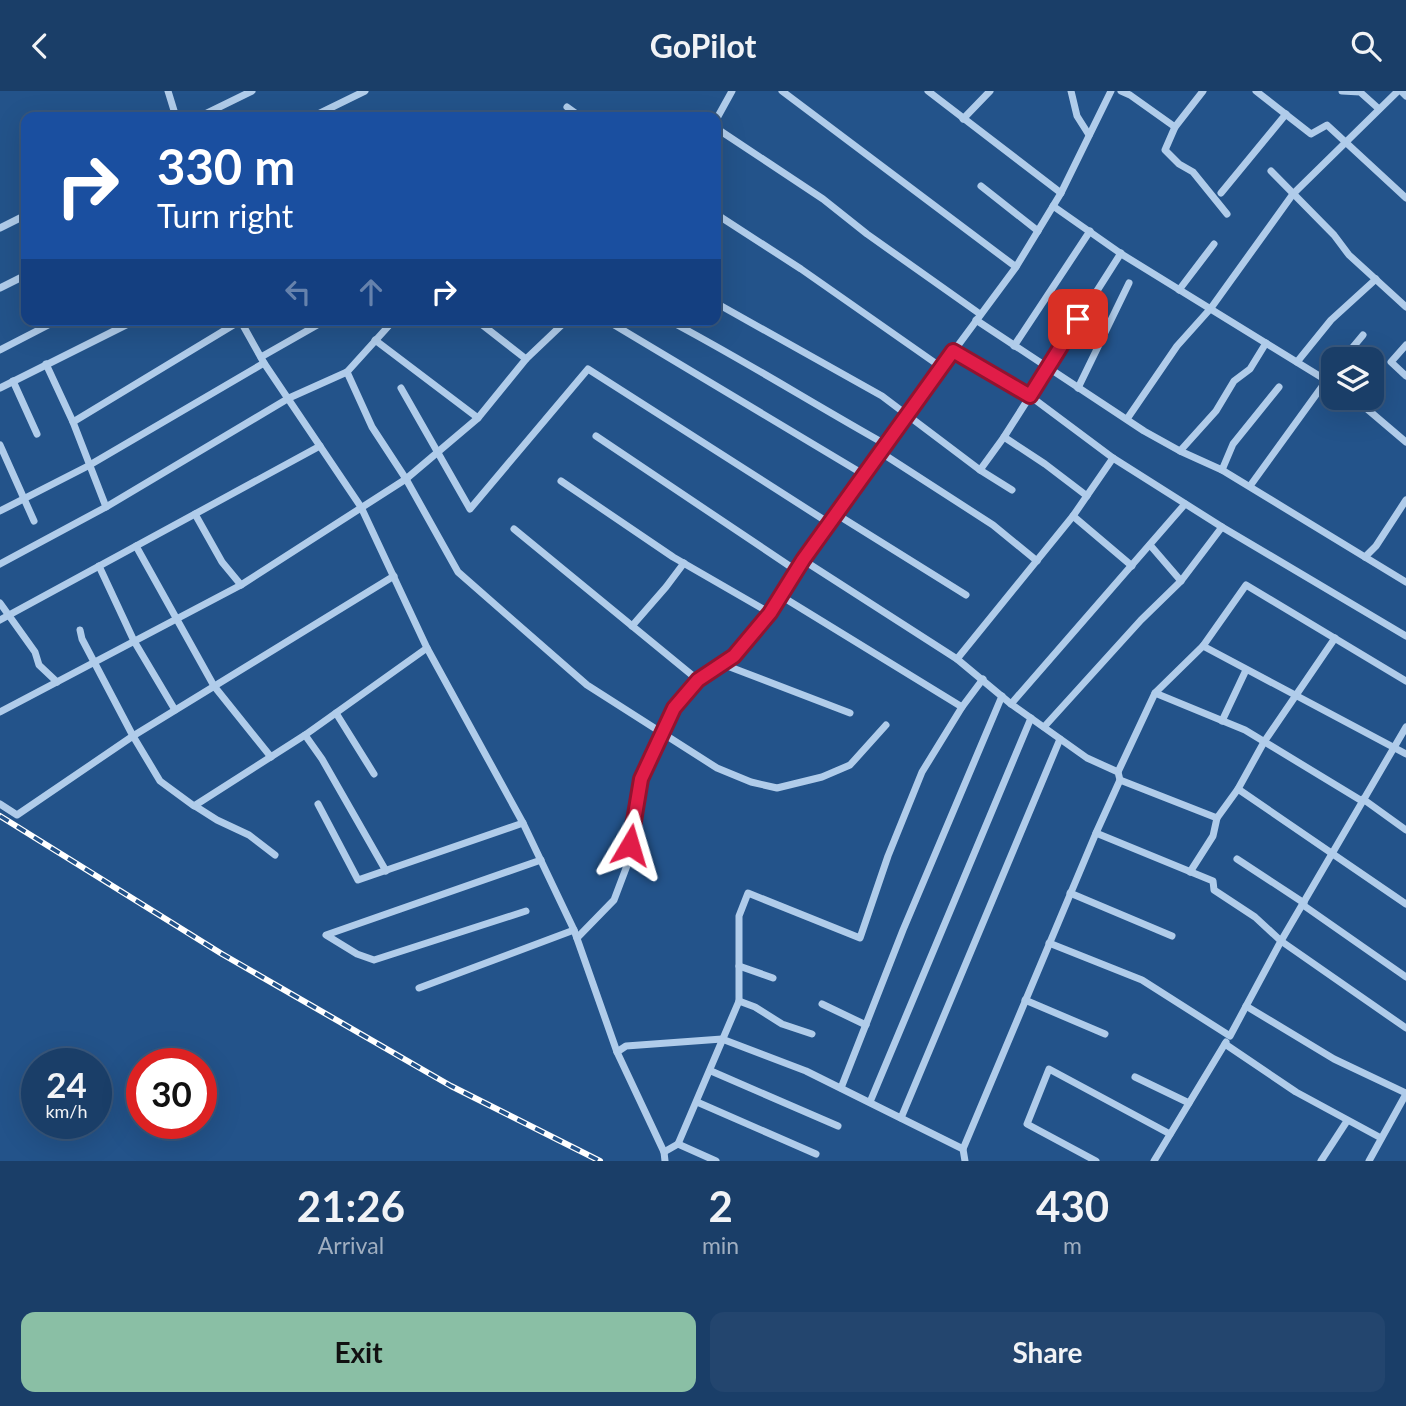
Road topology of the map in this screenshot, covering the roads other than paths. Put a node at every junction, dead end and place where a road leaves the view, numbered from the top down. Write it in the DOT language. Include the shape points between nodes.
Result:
graph roads {
  1 [pos="169,91"];
  2 [pos="252,91"];
  3 [pos="365,91"];
  4 [pos="732,91"];
  5 [pos="782,91"];
  6 [pos="928,91"];
  7 [pos="990,91"];
  8 [pos="1071,91"];
  9 [pos="1111,91"];
  10 [pos="1121,91"];
  11 [pos="1203,91"];
  12 [pos="1256,91"];
  13 [pos="1342,91"];
  14 [pos="1399,91"];
  15 [pos="1406,96"];
  16 [pos="567,107"];
  17 [pos="1379,109"];
  18 [pos="175,112"];
  19 [pos="209,112"];
  20 [pos="322,112"];
  21 [pos="574,112"];
  22 [pos="720,112"];
  23 [pos="1286,114"];
  24 [pos="963,119"];
  25 [pos="1175,127"];
  26 [pos="721,131"];
  27 [pos="1090,135"];
  28 [pos="1346,143"];
  29 [pos="1271,171"];
  30 [pos="981,186"];
  31 [pos="1061,193"];
  32 [pos="1221,193"];
  33 [pos="1293,194"];
  34 [pos="1406,198"];
  35 [pos="1053,205"];
  36 [pos="1227,214"];
  37 [pos="721,216"];
  38 [pos="21,217"];
  39 [pos="0,227"];
  40 [pos="1038,231"];
  41 [pos="1090,231"];
  42 [pos="1214,243"];
  43 [pos="1121,253"];
  44 [pos="1016,267"];
  45 [pos="21,278"];
  46 [pos="1376,279"];
  47 [pos="1129,283"];
  48 [pos="0,288"];
  49 [pos="1179,290"];
  50 [pos="721,306"];
  51 [pos="1406,307"];
  52 [pos="1211,308"];
  53 [pos="978,317"];
  54 [pos="46,326"];
  55 [pos="120,326"];
  56 [pos="232,326"];
  57 [pos="243,326"];
  58 [pos="316,326"];
  59 [pos="389,326"];
  60 [pos="484,326"];
  61 [pos="561,326"];
  62 [pos="616,326"];
  63 [pos="679,326"];
  64 [pos="1363,335"];
  65 [pos="375,341"];
  66 [pos="1266,343"];
  67 [pos="1406,345"];
  68 [pos="1014,346"];
  69 [pos="1353,347"];
  70 [pos="0,350"];
  71 [pos="953,351"];
  72 [pos="526,359"];
  73 [pos="262,360"];
  74 [pos="1297,362"];
  75 [pos="46,365"];
  76 [pos="941,367"];
  77 [pos="1046,368"];
  78 [pos="347,372"];
  79 [pos="1406,376"];
  80 [pos="1321,377"];
  81 [pos="13,381"];
  82 [pos="1321,386"];
  83 [pos="1279,387"];
  84 [pos="0,388"];
  85 [pos="401,388"];
  86 [pos="1078,388"];
  87 [pos="1030,396"];
  88 [pos="289,398"];
  89 [pos="1368,410"];
  90 [pos="905,415"];
  91 [pos="478,418"];
  92 [pos="1127,419"];
  93 [pos="73,422"];
  94 [pos="37,434"];
  95 [pos="596,436"];
  96 [pos="1004,437"];
  97 [pos="1406,442"];
  98 [pos="0,445"];
  99 [pos="320,446"];
  100 [pos="882,448"];
  101 [pos="1180,451"];
  102 [pos="440,453"];
  103 [pos="1113,458"];
  104 [pos="88,466"];
  105 [pos="979,470"];
  106 [pos="1222,470"];
  107 [pos="863,474"];
  108 [pos="406,479"];
  109 [pos="561,481"];
  110 [pos="1250,487"];
  111 [pos="1012,490"];
  112 [pos="1087,496"];
  113 [pos="24,499"];
  114 [pos="1406,500"];
  115 [pos="1185,504"];
  116 [pos="106,507"];
  117 [pos="361,507"];
  118 [pos="0,511"];
  119 [pos="195,514"];
  120 [pos="836,514"];
  121 [pos="1073,516"];
  122 [pos="34,521"];
  123 [pos="830,523"];
  124 [pos="1222,527"];
  125 [pos="514,529"];
  126 [pos="1150,545"];
  127 [pos="136,546"];
  128 [pos="1365,557"];
  129 [pos="803,560"];
  130 [pos="1037,561"];
  131 [pos="684,563"];
  132 [pos="0,564"];
  133 [pos="99,566"];
  134 [pos="1132,566"];
  135 [pos="797,571"];
  136 [pos="394,576"];
  137 [pos="1181,581"];
  138 [pos="1406,582"];
  139 [pos="241,585"];
  140 [pos="967,595"];
  141 [pos="781,596"];
  142 [pos="0,603"];
  143 [pos="770,613"];
  144 [pos="9,615"];
  145 [pos="176,619"];
  146 [pos="0,620"];
  147 [pos="632,626"];
  148 [pos="80,630"];
  149 [pos="1406,636"];
  150 [pos="1335,638"];
  151 [pos="134,641"];
  152 [pos="1203,646"];
  153 [pos="427,647"];
  154 [pos="957,659"];
  155 [pos="95,662"];
  156 [pos="722,664"];
  157 [pos="1246,670"];
  158 [pos="983,679"];
  159 [pos="698,680"];
  160 [pos="1406,681"];
  161 [pos="57,682"];
  162 [pos="214,686"];
  163 [pos="1155,693"];
  164 [pos="1002,696"];
  165 [pos="1295,696"];
  166 [pos="1011,704"];
  167 [pos="962,707"];
  168 [pos="175,711"];
  169 [pos="0,712"];
  170 [pos="336,713"];
  171 [pos="850,713"];
  172 [pos="1031,718"];
  173 [pos="1222,721"];
  174 [pos="886,726"];
  175 [pos="1044,727"];
  176 [pos="1406,727"];
  177 [pos="663,734"];
  178 [pos="305,735"];
  179 [pos="133,736"];
  180 [pos="1060,739"];
  181 [pos="1264,742"];
  182 [pos="1394,747"];
  183 [pos="1406,754"];
  184 [pos="271,757"];
  185 [pos="374,774"];
  186 [pos="1119,776"];
  187 [pos="1238,789"];
  188 [pos="1363,800"];
  189 [pos="0,804"];
  190 [pos="318,804"];
  191 [pos="195,806"];
  192 [pos="1217,818"];
  193 [pos="523,823"];
  194 [pos="1406,830"];
  195 [pos="1096,833"];
  196 [pos="1334,853"];
  197 [pos="275,855"];
  198 [pos="1237,859"];
  199 [pos="541,860"];
  200 [pos="386,871"];
  201 [pos="1191,872"];
  202 [pos="1070,894"];
  203 [pos="1303,904"];
  204 [pos="1406,904"];
  205 [pos="526,911"];
  206 [pos="576,934"];
  207 [pos="1172,936"];
  208 [pos="1281,941"];
  209 [pos="1049,943"];
  210 [pos="740,966"];
  211 [pos="1406,977"];
  212 [pos="773,978"];
  213 [pos="419,988"];
  214 [pos="1025,1000"];
  215 [pos="740,1001"];
  216 [pos="822,1004"];
  217 [pos="1246,1006"];
  218 [pos="866,1025"];
  219 [pos="1406,1028"];
  220 [pos="812,1034"];
  221 [pos="1105,1034"];
  222 [pos="1230,1036"];
  223 [pos="722,1039"];
  224 [pos="1225,1044"];
  225 [pos="617,1052"];
  226 [pos="711,1071"];
  227 [pos="1135,1077"];
  228 [pos="841,1088"];
  229 [pos="1406,1093"];
  230 [pos="697,1102"];
  231 [pos="870,1102"];
  232 [pos="1189,1103"];
  233 [pos="901,1118"];
  234 [pos="1347,1121"];
  235 [pos="838,1126"];
  236 [pos="1170,1134"];
  237 [pos="1381,1138"];
  238 [pos="678,1144"];
  239 [pos="963,1149"];
  240 [pos="664,1152"];
  241 [pos="816,1154"];
  242 [pos="665,1161"];
  243 [pos="716,1161"];
  244 [pos="965,1161"];
  245 [pos="1096,1161"];
  246 [pos="1154,1161"];
  247 [pos="1321,1161"];
  248 [pos="1369,1161"];
  1 -- 18 [label="street"];
  2 -- 19 [label="street"];
  3 -- 20 [label="street"];
  4 -- 22 [label="street"];
  5 -- 44 [label="street"];
  6 -- 24 [label="street"];
  7 -- 24 [label="street"];
  8 -- 27 [label="street" via="1077,116"];
  9 -- 27 [label="street"];
  10 -- 25 [label="street"];
  11 -- 25 [label="street"];
  12 -- 23 [label="street"];
  13 -- 17 [label="street" via="1360,92"];
  14 -- 15 [label="street"];
  14 -- 17 [label="street"];
  16 -- 21 [label="street"];
  17 -- 28 [label="street"];
  23 -- 28 [label="street" via="1311,134 1327,125"];
  23 -- 32 [label="street"];
  24 -- 31 [label="street"];
  25 -- 36 [label="street" via="1165,149 1193,172"];
  26 -- 53 [label="street" via="823,199"];
  27 -- 31 [label="street"];
  28 -- 33 [label="street"];
  28 -- 34 [label="street"];
  29 -- 33 [label="street"];
  30 -- 40 [label="street"];
  31 -- 35 [label="street"];
  33 -- 46 [label="street"];
  33 -- 52 [label="street"];
  35 -- 40 [label="street"];
  35 -- 41 [label="street"];
  37 -- 76 [label="street"];
  38 -- 39 [label="street"];
  40 -- 44 [label="street"];
  41 -- 43 [label="street"];
  41 -- 68 [label="street"];
  42 -- 49 [label="street"];
  43 -- 49 [label="street"];
  43 -- 77 [label="street"];
  44 -- 53 [label="street"];
  45 -- 48 [label="street"];
  46 -- 51 [label="street"];
  46 -- 74 [label="street" via="1331,320"];
  47 -- 86 [label="street"];
  49 -- 52 [label="street"];
  50 -- 90 [label="street" via="882,396"];
  52 -- 66 [label="street"];
  52 -- 92 [label="street" via="1177,346"];
  53 -- 68 [label="street"];
  53 -- 71 [label="street"];
  54 -- 70 [label="street"];
  55 -- 75 [label="street"];
  56 -- 93 [label="street"];
  57 -- 73 [label="street"];
  58 -- 73 [label="street"];
  59 -- 65 [label="street"];
  60 -- 72 [label="street"];
  61 -- 72 [label="street"];
  62 -- 107 [label="street"];
  63 -- 100 [label="street" via="748,363"];
  64 -- 69 [label="street"];
  65 -- 78 [label="street"];
  65 -- 91 [label="street"];
  66 -- 74 [label="street"];
  66 -- 101 [label="street" via="1250,369 1234,381 1216,411"];
  67 -- 79 [label="street" via="1391,362"];
  68 -- 77 [label="street"];
  71 -- 76 [label="street"];
  71 -- 87 [label="street"];
  72 -- 91 [label="street"];
  73 -- 88 [label="street"];
  73 -- 104 [label="street"];
  74 -- 80 [label="street"];
  75 -- 81 [label="street"];
  75 -- 93 [label="street"];
  76 -- 90 [label="street"];
  77 -- 86 [label="street"];
  77 -- 87 [label="street"];
  78 -- 88 [label="street"];
  78 -- 108 [label="street" via="373,427"];
  81 -- 84 [label="street"];
  81 -- 94 [label="street"];
  82 -- 110 [label="street"];
  83 -- 106 [label="street" via="1233,444"];
  85 -- 102 [label="street"];
  86 -- 92 [label="street"];
  87 -- 96 [label="street"];
  87 -- 103 [label="street"];
  88 -- 99 [label="street"];
  88 -- 116 [label="street"];
  89 -- 97 [label="street"];
  90 -- 100 [label="street"];
  90 -- 105 [label="street"];
  91 -- 102 [label="street"];
  92 -- 101 [label="street"];
  93 -- 104 [label="street"];
  95 -- 135 [label="street"];
  96 -- 105 [label="street"];
  96 -- 112 [label="street"];
  98 -- 113 [label="street"];
  99 -- 117 [label="street"];
  99 -- 119 [label="street"];
  100 -- 107 [label="street"];
  100 -- 130 [label="street"];
  101 -- 106 [label="street"];
  102 -- 108 [label="street"];
  102 -- 123 [label="street" via="470,509 588,369"];
  103 -- 112 [label="street"];
  103 -- 115 [label="street"];
  104 -- 113 [label="street"];
  104 -- 116 [label="street"];
  105 -- 111 [label="street"];
  106 -- 110 [label="street"];
  107 -- 120 [label="street"];
  108 -- 117 [label="street"];
  108 -- 177 [label="street" via="458,572 587,685"];
  109 -- 131 [label="street"];
  110 -- 128 [label="street"];
  112 -- 121 [label="street"];
  113 -- 118 [label="street"];
  113 -- 122 [label="street"];
  114 -- 128 [label="street"];
  115 -- 124 [label="street"];
  115 -- 126 [label="street"];
  116 -- 132 [label="street"];
  117 -- 136 [label="street"];
  117 -- 139 [label="street"];
  119 -- 127 [label="street"];
  119 -- 139 [label="street"];
  120 -- 123 [label="street"];
  120 -- 140 [label="street"];
  121 -- 130 [label="street"];
  121 -- 134 [label="street"];
  123 -- 129 [label="street"];
  124 -- 137 [label="street"];
  124 -- 149 [label="street"];
  125 -- 147 [label="street"];
  126 -- 134 [label="street"];
  126 -- 137 [label="street"];
  127 -- 133 [label="street"];
  127 -- 145 [label="street"];
  128 -- 138 [label="street"];
  129 -- 135 [label="street"];
  129 -- 154 [label="street"];
  130 -- 154 [label="street"];
  131 -- 143 [label="street"];
  131 -- 147 [label="street"];
  133 -- 144 [label="street"];
  133 -- 151 [label="street"];
  134 -- 166 [label="street"];
  135 -- 141 [label="street"];
  136 -- 153 [label="street"];
  136 -- 162 [label="street"];
  137 -- 175 [label="street"];
  139 -- 145 [label="street"];
  141 -- 143 [label="street"];
  141 -- 167 [label="street"];
  142 -- 144 [label="street"];
  143 -- 156 [label="street"];
  144 -- 146 [label="street"];
  144 -- 161 [label="street" via="36,652 39,665"];
  145 -- 151 [label="street"];
  145 -- 162 [label="street"];
  147 -- 159 [label="street"];
  148 -- 155 [label="street"];
  150 -- 152 [label="street" via="1246,585"];
  150 -- 160 [label="street"];
  150 -- 165 [label="street"];
  151 -- 155 [label="street"];
  151 -- 168 [label="street"];
  152 -- 157 [label="street"];
  152 -- 163 [label="street"];
  153 -- 170 [label="street"];
  153 -- 193 [label="street"];
  154 -- 158 [label="street"];
  155 -- 161 [label="street"];
  155 -- 179 [label="street"];
  156 -- 159 [label="street"];
  156 -- 171 [label="street"];
  157 -- 165 [label="street"];
  157 -- 173 [label="street"];
  158 -- 164 [label="street"];
  158 -- 167 [label="street"];
  159 -- 177 [label="street" via="674,708"];
  161 -- 169 [label="street"];
  162 -- 168 [label="street"];
  162 -- 184 [label="street"];
  163 -- 173 [label="street"];
  163 -- 186 [label="street"];
  164 -- 166 [label="street"];
  164 -- 218 [label="street"];
  165 -- 181 [label="street"];
  165 -- 182 [label="street"];
  166 -- 172 [label="street"];
  167 -- 210 [label="street" via="922,772 860,938 748,893 739,916"];
  168 -- 179 [label="street"];
  170 -- 178 [label="street"];
  170 -- 185 [label="street"];
  172 -- 175 [label="street"];
  172 -- 231 [label="street"];
  173 -- 181 [label="street"];
  174 -- 177 [label="street" via="850,765 777,788 717,768"];
  175 -- 180 [label="street"];
  176 -- 182 [label="street"];
  177 -- 206 [label="street" via="641,779 628,863 614,901"];
  178 -- 184 [label="street"];
  178 -- 200 [label="street"];
  179 -- 189 [label="street" via="17,815"];
  179 -- 191 [label="street" via="160,781"];
  180 -- 186 [label="street"];
  180 -- 233 [label="street"];
  181 -- 187 [label="street"];
  181 -- 188 [label="street"];
  182 -- 183 [label="street"];
  182 -- 188 [label="street"];
  184 -- 191 [label="street"];
  186 -- 192 [label="street"];
  186 -- 195 [label="street"];
  187 -- 192 [label="street"];
  187 -- 196 [label="street"];
  188 -- 194 [label="street"];
  188 -- 196 [label="street"];
  190 -- 200 [label="street" via="358,880"];
  191 -- 197 [label="street"];
  192 -- 201 [label="street" via="1213,835"];
  193 -- 199 [label="street"];
  193 -- 200 [label="street"];
  195 -- 201 [label="street"];
  195 -- 202 [label="street"];
  196 -- 203 [label="street"];
  196 -- 204 [label="street"];
  198 -- 203 [label="street"];
  199 -- 205 [label="street" via="326,935 374,960"];
  199 -- 206 [label="street"];
  201 -- 208 [label="street" via="1213,881 1214,890"];
  202 -- 207 [label="street"];
  202 -- 209 [label="street"];
  203 -- 208 [label="street"];
  203 -- 211 [label="street"];
  206 -- 213 [label="street"];
  206 -- 225 [label="street"];
  208 -- 217 [label="street"];
  208 -- 219 [label="street"];
  209 -- 214 [label="street"];
  209 -- 222 [label="street" via="1142,980"];
  210 -- 212 [label="street"];
  210 -- 215 [label="street"];
  214 -- 221 [label="street"];
  214 -- 239 [label="street"];
  215 -- 220 [label="street"];
  215 -- 223 [label="street"];
  216 -- 218 [label="street"];
  217 -- 222 [label="street"];
  217 -- 229 [label="street" via="1334,1059"];
  218 -- 228 [label="street"];
  222 -- 224 [label="street"];
  223 -- 225 [label="street" via="626,1046"];
  223 -- 226 [label="street"];
  223 -- 228 [label="street"];
  224 -- 232 [label="street"];
  224 -- 234 [label="street"];
  225 -- 240 [label="street"];
  226 -- 230 [label="street"];
  226 -- 235 [label="street"];
  227 -- 232 [label="street"];
  228 -- 231 [label="street"];
  229 -- 237 [label="street"];
  230 -- 238 [label="street"];
  230 -- 241 [label="street"];
  231 -- 233 [label="street"];
  232 -- 236 [label="street"];
  233 -- 239 [label="street"];
  234 -- 237 [label="street"];
  234 -- 247 [label="street"];
  236 -- 245 [label="street" via="1049,1069 1027,1124"];
  236 -- 246 [label="street"];
  237 -- 248 [label="street"];
  238 -- 240 [label="street"];
  238 -- 243 [label="street"];
  239 -- 244 [label="street"];
  240 -- 242 [label="street"];
}
